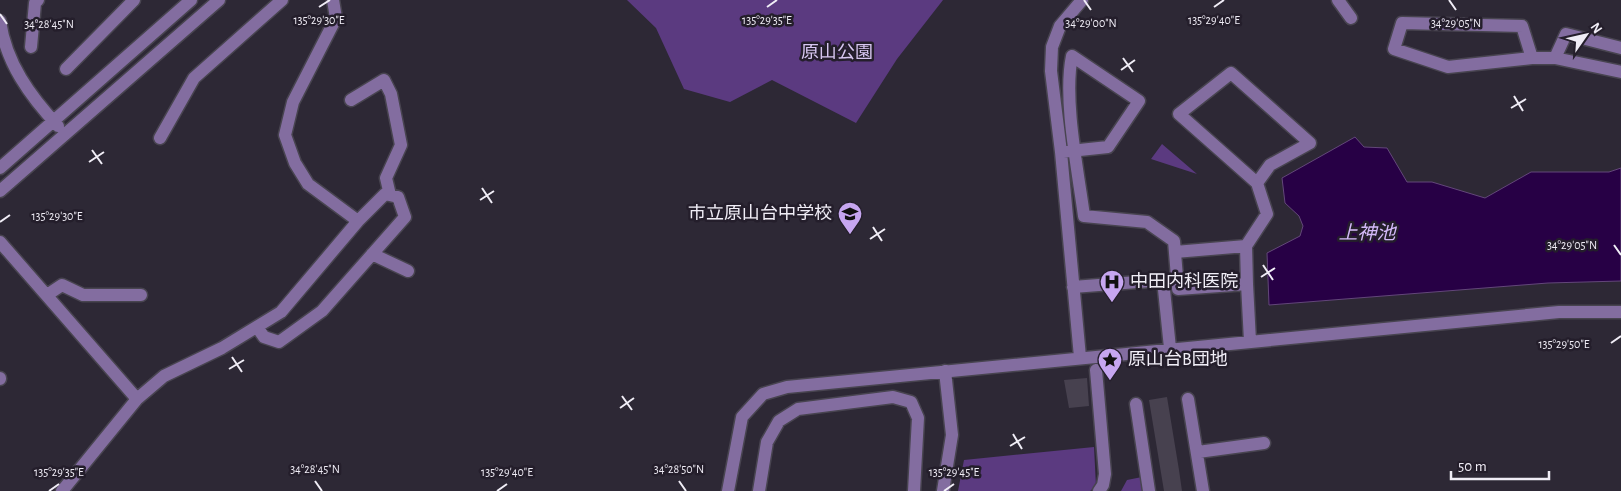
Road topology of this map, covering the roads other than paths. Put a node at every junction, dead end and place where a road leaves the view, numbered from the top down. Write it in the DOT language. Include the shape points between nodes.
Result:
graph roads {
  1 [pos="38,0"];
  2 [pos="191,0"];
  3 [pos="219,0"];
  4 [pos="282,0"];
  5 [pos="333,0"];
  6 [pos="1082,0"];
  7 [pos="1338,0"];
  8 [pos="131,1"];
  9 [pos="1351,18"];
  10 [pos="0,21"];
  11 [pos="31,47"];
  12 [pos="1621,48"];
  13 [pos="1532,58"];
  14 [pos="1555,58"];
  15 [pos="66,69"];
  16 [pos="1621,72"];
  17 [pos="352,100"];
  18 [pos="53,121"];
  19 [pos="65,134"];
  20 [pos="160,138"];
  21 [pos="1075,150"];
  22 [pos="1061,152"];
  23 [pos="0,168"];
  24 [pos="1257,183"];
  25 [pos="0,190"];
  26 [pos="390,195"];
  27 [pos="358,221"];
  28 [pos="0,243"];
  29 [pos="1246,246"];
  30 [pos="1175,252"];
  31 [pos="372,254"];
  32 [pos="408,271"];
  33 [pos="1247,284"];
  34 [pos="1073,287"];
  35 [pos="47,295"];
  36 [pos="141,295"];
  37 [pos="1621,312"];
  38 [pos="257,327"];
  39 [pos="1250,341"];
  40 [pos="1170,348"];
  41 [pos="1080,357"];
  42 [pos="1096,370"];
  43 [pos="945,371"];
  44 [pos="137,399"];
  45 [pos="1188,399"];
  46 [pos="1136,404"];
  47 [pos="1264,443"];
  48 [pos="1198,452"];
  49 [pos="62,491"];
  50 [pos="728,491"];
  51 [pos="759,491"];
  52 [pos="914,491"];
  53 [pos="943,491"];
  54 [pos="1099,491"];
  55 [pos="1149,491"];
  56 [pos="1203,491"];
  1 -- 11 [label="street" via="35,3"];
  2 -- 18 [label="street"];
  3 -- 19 [label="street"];
  4 -- 20 [label="street" via="194,78"];
  5 -- 27 [label="street" via="336,18 293,102 285,136 295,163 308,184"];
  6 -- 22 [label="street" via="1060,26 1052,48 1051,72"];
  7 -- 9 [label="street"];
  8 -- 15 [label="street"];
  10 -- 18 [label="street" via="10,57 23,83"];
  12 -- 14 [label="street" via="1566,34"];
  13 -- 13 [label="street" via="1448,67 1394,49 1402,23 1522,26"];
  13 -- 14 [label="street"];
  14 -- 16 [label="street"];
  17 -- 26 [label="street" via="384,80 391,94 401,145 386,178"];
  18 -- 19 [label="street"];
  18 -- 23 [label="street"];
  19 -- 25 [label="street"];
  21 -- 21 [label="street" via="1108,147 1140,101 1072,56 1068,75"];
  21 -- 22 [label="street"];
  21 -- 30 [label="street" via="1084,216 1147,222 1174,241"];
  22 -- 34 [label="street"];
  24 -- 24 [label="street" via="1270,165 1310,143 1231,72 1179,114"];
  24 -- 29 [label="street" via="1267,214"];
  26 -- 27 [label="street" via="385,194"];
  26 -- 31 [label="street" via="398,197 405,217"];
  27 -- 38 [label="street" via="293,300"];
  28 -- 35 [label="street"];
  29 -- 30 [label="street"];
  29 -- 33 [label="street"];
  30 -- 33 [label="street" via="1178,289"];
  31 -- 32 [label="street"];
  31 -- 38 [label="street" via="322,311 279,342 264,337"];
  33 -- 39 [label="street"];
  34 -- 40 [label="street" via="1163,280"];
  34 -- 41 [label="street"];
  35 -- 36 [label="street" via="62,285 83,295"];
  35 -- 44 [label="street"];
  37 -- 39 [label="street" via="1559,312"];
  38 -- 44 [label="street" via="164,376"];
  39 -- 40 [label="street"];
  40 -- 41 [label="street"];
  41 -- 43 [label="street"];
  42 -- 54 [label="street" via="1105,474"];
  43 -- 50 [label="street" via="787,387 763,394 742,417"];
  43 -- 53 [label="street" via="952,435"];
  44 -- 49 [label="street"];
  45 -- 48 [label="street"];
  46 -- 55 [label="street"];
  47 -- 48 [label="street"];
  48 -- 56 [label="street"];
  51 -- 52 [label="street" via="767,442 779,421 798,409 893,397 911,402 918,418"];
}
